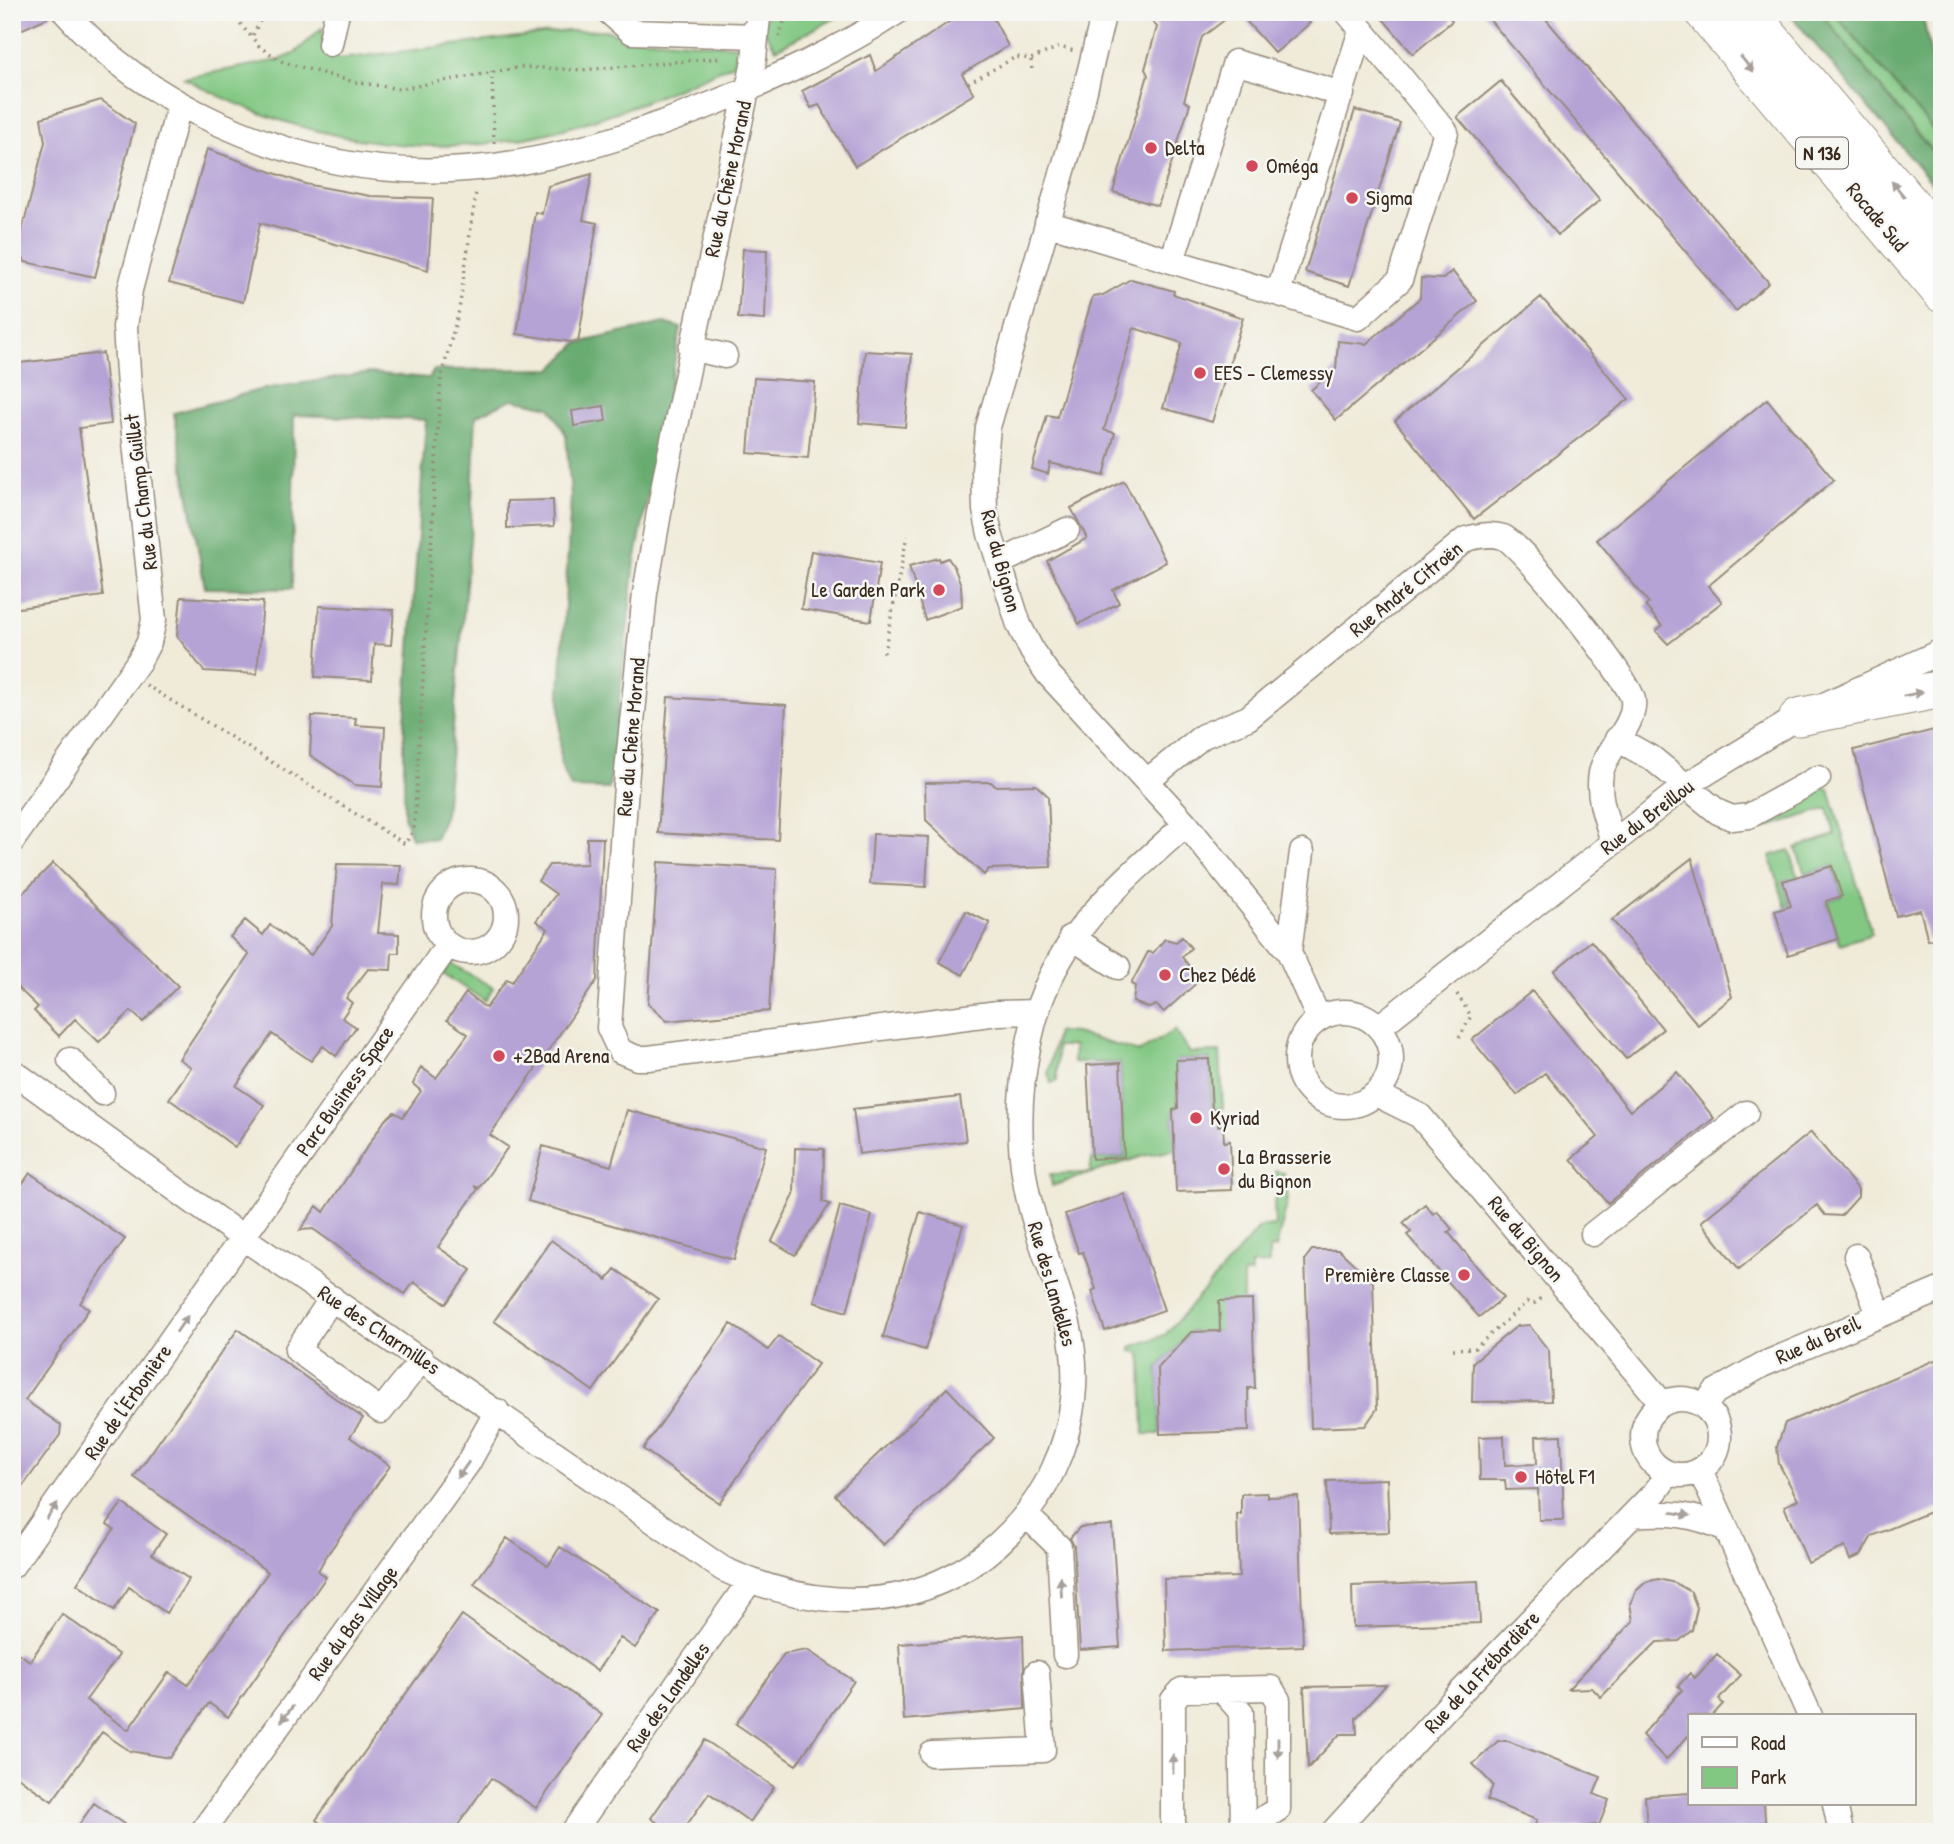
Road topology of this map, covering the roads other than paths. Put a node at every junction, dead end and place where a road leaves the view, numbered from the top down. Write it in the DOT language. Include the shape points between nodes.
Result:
graph roads {
  1 [pos="65,12"];
  2 [pos="337,12"];
  3 [pos="610,12"];
  4 [pos="897,12"];
  5 [pos="1703,12"];
  6 [pos="1749,12"];
  7 [pos="1103,13"];
  8 [pos="1354,21"];
  9 [pos="757,24"];
  10 [pos="330,44"];
  11 [pos="747,90"];
  12 [pos="1342,93"];
  13 [pos="179,106"];
  14 [pos="1047,223"];
  15 [pos="1942,241"];
  16 [pos="1172,261"];
  17 [pos="1278,293"];
  18 [pos="1942,294"];
  19 [pos="691,348"];
  20 [pos="725,356"];
  21 [pos="1067,530"];
  22 [pos="999,563"];
  23 [pos="1942,651"];
  24 [pos="1942,689"];
  25 [pos="1798,717"];
  26 [pos="1617,739"];
  27 [pos="1818,778"];
  28 [pos="1147,781"];
  29 [pos="1685,786"];
  30 [pos="1186,824"];
  31 [pos="12,841"];
  32 [pos="1613,841"];
  33 [pos="1302,852"];
  34 [pos="1071,937"];
  35 [pos="448,945"];
  36 [pos="1289,952"];
  37 [pos="1118,967"];
  38 [pos="1036,1012"];
  39 [pos="1319,1019"];
  40 [pos="1379,1027"];
  41 [pos="70,1060"];
  42 [pos="12,1071"];
  43 [pos="102,1093"];
  44 [pos="1376,1094"];
  45 [pos="1746,1113"];
  46 [pos="1593,1234"];
  47 [pos="242,1237"];
  48 [pos="1856,1256"];
  49 [pos="1942,1289"];
  50 [pos="332,1298"];
  51 [pos="1879,1314"];
  52 [pos="422,1359"];
  53 [pos="1662,1403"];
  54 [pos="1704,1406"];
  55 [pos="497,1411"];
  56 [pos="1700,1470"];
  57 [pos="1669,1473"];
  58 [pos="1026,1515"];
  59 [pos="1633,1515"];
  60 [pos="1726,1529"];
  61 [pos="12,1566"];
  62 [pos="750,1581"];
  63 [pos="1065,1655"];
  64 [pos="1037,1673"];
  65 [pos="1233,1689"];
  66 [pos="1809,1714"];
  67 [pos="932,1754"];
  68 [pos="1835,1806"];
  69 [pos="1248,1828"];
  70 [pos="202,1832"];
  71 [pos="573,1832"];
  72 [pos="1173,1832"];
  73 [pos="1333,1832"];
  74 [pos="1841,1832"];
  1 -- 13 [label="street" via="96,45"];
  2 -- 10 [label="street"];
  3 -- 9 [label="street" via="632,32"];
  4 -- 11 [label="street" via="838,47"];
  5 -- 18 [label="highway, Rocade Sud / N 136, one-way"];
  15 -- 6 [label="highway, Rocade Sud / N 136, one-way"];
  7 -- 14 [label="street, Rue du Bignon" via="1096,55"];
  8 -- 12 [label="street"];
  8 -- 17 [label="street" via="1446,132 1400,280 1358,318"];
  9 -- 11 [label="street, Rue du Chêne Morand" via="757,60"];
  11 -- 13 [label="street" via="570,153 514,164 420,172 316,159 261,143"];
  11 -- 19 [label="street, Rue du Chêne Morand"];
  12 -- 16 [label="street" via="1236,62"];
  12 -- 17 [label="street"];
  13 -- 31 [label="street, Rue du Champ Guillet" via="126,318 154,620 149,642 129,675"];
  14 -- 16 [label="street"];
  14 -- 22 [label="street, Rue du Bignon" via="988,427 985,510"];
  16 -- 17 [label="street"];
  19 -- 20 [label="street"];
  19 -- 38 [label="street, Rue du Chêne Morand" via="645,593 609,1013 613,1041 620,1051 648,1058"];
  21 -- 22 [label="street"];
  22 -- 28 [label="street, Rue du Bignon" via="1019,625 1048,674"];
  23 -- 25 [label="street, Rue du Breillou"];
  25 -- 24 [label="highway, one-way"];
  25 -- 29 [label="street, Rue du Breillou"];
  26 -- 28 [label="street, Rue André Citroën" via="1633,711 1629,688 1538,569 1504,538 1486,535 1466,539 1248,718 1203,736"];
  26 -- 29 [label="street" via="1653,759"];
  26 -- 32 [label="street, Rue André Citroën" via="1602,771 1600,789"];
  27 -- 29 [label="street" via="1749,816 1732,818"];
  28 -- 30 [label="street, Rue du Bignon"];
  29 -- 32 [label="street, Rue du Breillou"];
  30 -- 34 [label="street, Rue des Landelles" via="1101,902"];
  30 -- 36 [label="street, Rue du Bignon"];
  32 -- 40 [label="street, Rue du Breillou"];
  33 -- 36 [label="street"];
  34 -- 37 [label="street"];
  34 -- 38 [label="street, Rue des Landelles"];
  35 -- 47 [label="street, Parc Business Space"];
  36 -- 39 [label="street, Rue du Bignon"];
  38 -- 58 [label="street, Rue des Landelles" via="1023,1079 1021,1149 1031,1208 1068,1326 1074,1378 1066,1440"];
  39 -- 40 [label="street" via="1357,1013"];
  39 -- 44 [label="street" via="1308,1028 1298,1054 1298,1067 1311,1092 1336,1105 1364,1102"];
  40 -- 44 [label="street" via="1387,1040 1390,1068"];
  41 -- 43 [label="street"];
  42 -- 47 [label="street, Rue des Charmilles"];
  44 -- 53 [label="street, Rue du Bignon" via="1420,1116"];
  45 -- 46 [label="street"];
  47 -- 50 [label="street, Rue des Charmilles"];
  61 -- 47 [label="street, Rue de l'Erbonière, one-way"];
  48 -- 51 [label="street"];
  49 -- 51 [label="street, Rue du Breil"];
  50 -- 52 [label="street, Rue des Charmilles"];
  50 -- 52 [label="street" via="297,1350 381,1411"];
  51 -- 54 [label="street, Rue du Breil" via="1734,1378"];
  52 -- 55 [label="street, Rue des Charmilles"];
  53 -- 54 [label="street" via="1684,1398"];
  53 -- 57 [label="street" via="1652,1411 1643,1434 1649,1458"];
  54 -- 56 [label="street" via="1713,1415 1719,1439 1716,1451"];
  55 -- 62 [label="street, Rue des Charmilles" via="723,1569"];
  55 -- 70 [label="street, Rue du Bas Village, one-way" via="468,1463"];
  56 -- 57 [label="street"];
  56 -- 60 [label="street"];
  57 -- 59 [label="street, Rue de la Frébardière"];
  58 -- 62 [label="street, Rue des Landelles" via="999,1545 967,1568 902,1594 823,1599"];
  63 -- 58 [label="street, one-way" via="1059,1547"];
  59 -- 60 [label="street, one-way" via="1685,1514"];
  59 -- 73 [label="street, Rue de la Frébardière"];
  60 -- 66 [label="street"];
  62 -- 71 [label="street, Rue des Landelles"];
  64 -- 67 [label="street" via="1043,1750"];
  65 -- 69 [label="street" via="1241,1712"];
  65 -- 69 [label="street, one-way" via="1271,1688 1278,1700 1278,1809"];
  72 -- 65 [label="street, one-way" via="1173,1700 1182,1690"];
  68 -- 74 [label="street"];
}
